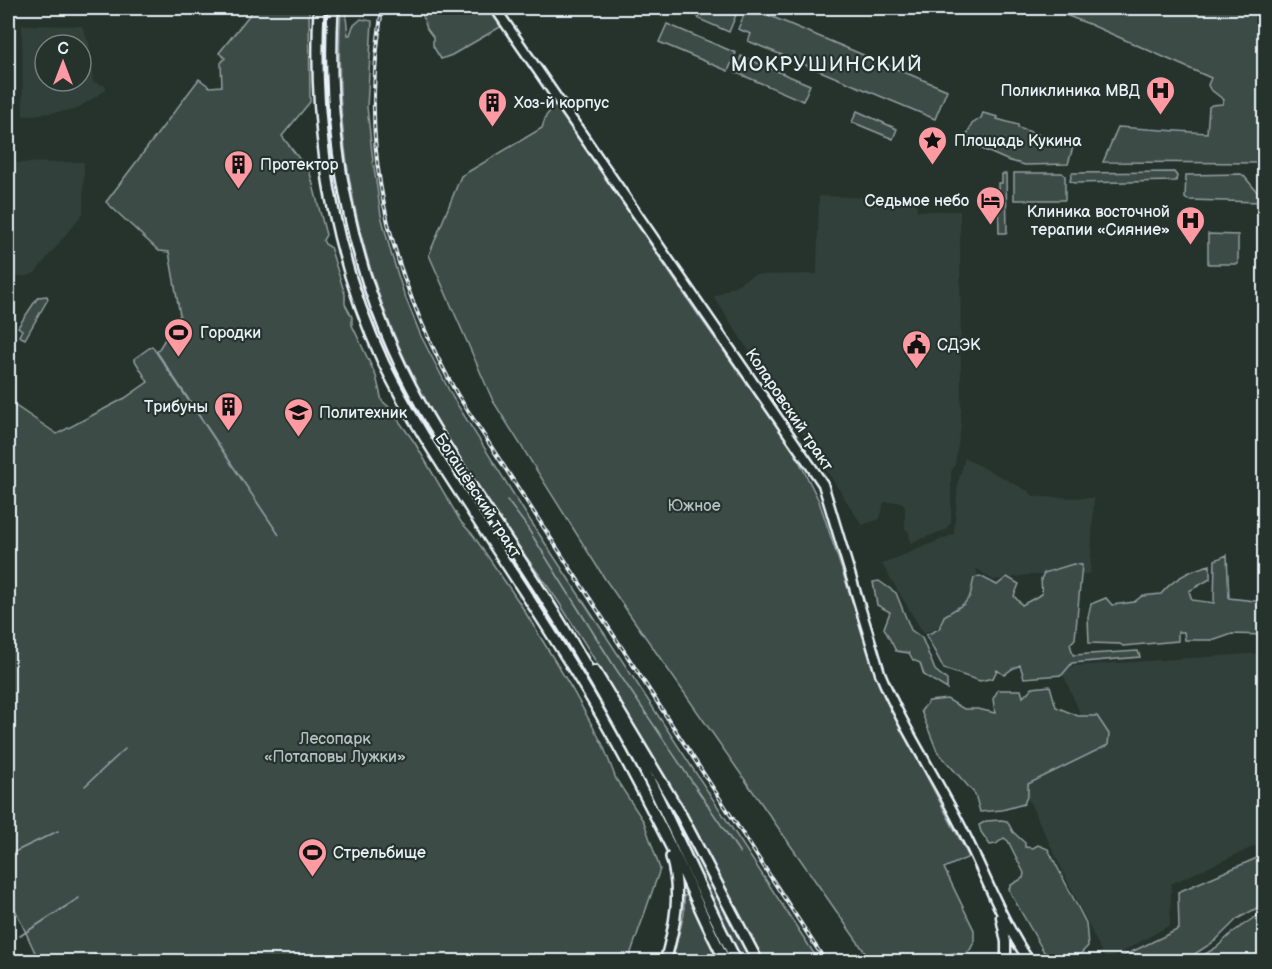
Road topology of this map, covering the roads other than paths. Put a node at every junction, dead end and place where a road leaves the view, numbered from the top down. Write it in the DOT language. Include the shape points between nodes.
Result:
graph roads {
  1 [pos="319,8"];
  2 [pos="333,8"];
  3 [pos="495,8"];
  4 [pos="570,638"];
  5 [pos="656,819"];
  6 [pos="996,900"];
  7 [pos="665,962"];
  8 [pos="726,962"];
  9 [pos="737,962"];
  10 [pos="758,962"];
  11 [pos="1006,962"];
  12 [pos="1030,962"];
  1 -- 5 [label="main road, Богашёвский тракт" via="318,100 327,179 344,253 375,343 434,453 591,697"];
  2 -- 4 [label="main road, Богашёвский тракт" via="333,77 341,166 354,234 376,306 430,421"];
  3 -- 6 [label="main road, Коларовский тракт" via="823,484 891,700 960,823"];
  4 -- 9 [label="main road, Богашёвский тракт" via="652,785"];
  4 -- 10 [label="main road" via="601,679 663,782"];
  5 -- 7 [label="main road" via="670,852 677,883 675,923"];
  5 -- 8 [label="main road, Богашёвский тракт"];
  6 -- 11 [label="main road, Коларовский тракт" via="1003,924"];
  6 -- 12 [label="main road, Коларовский тракт"];
}
